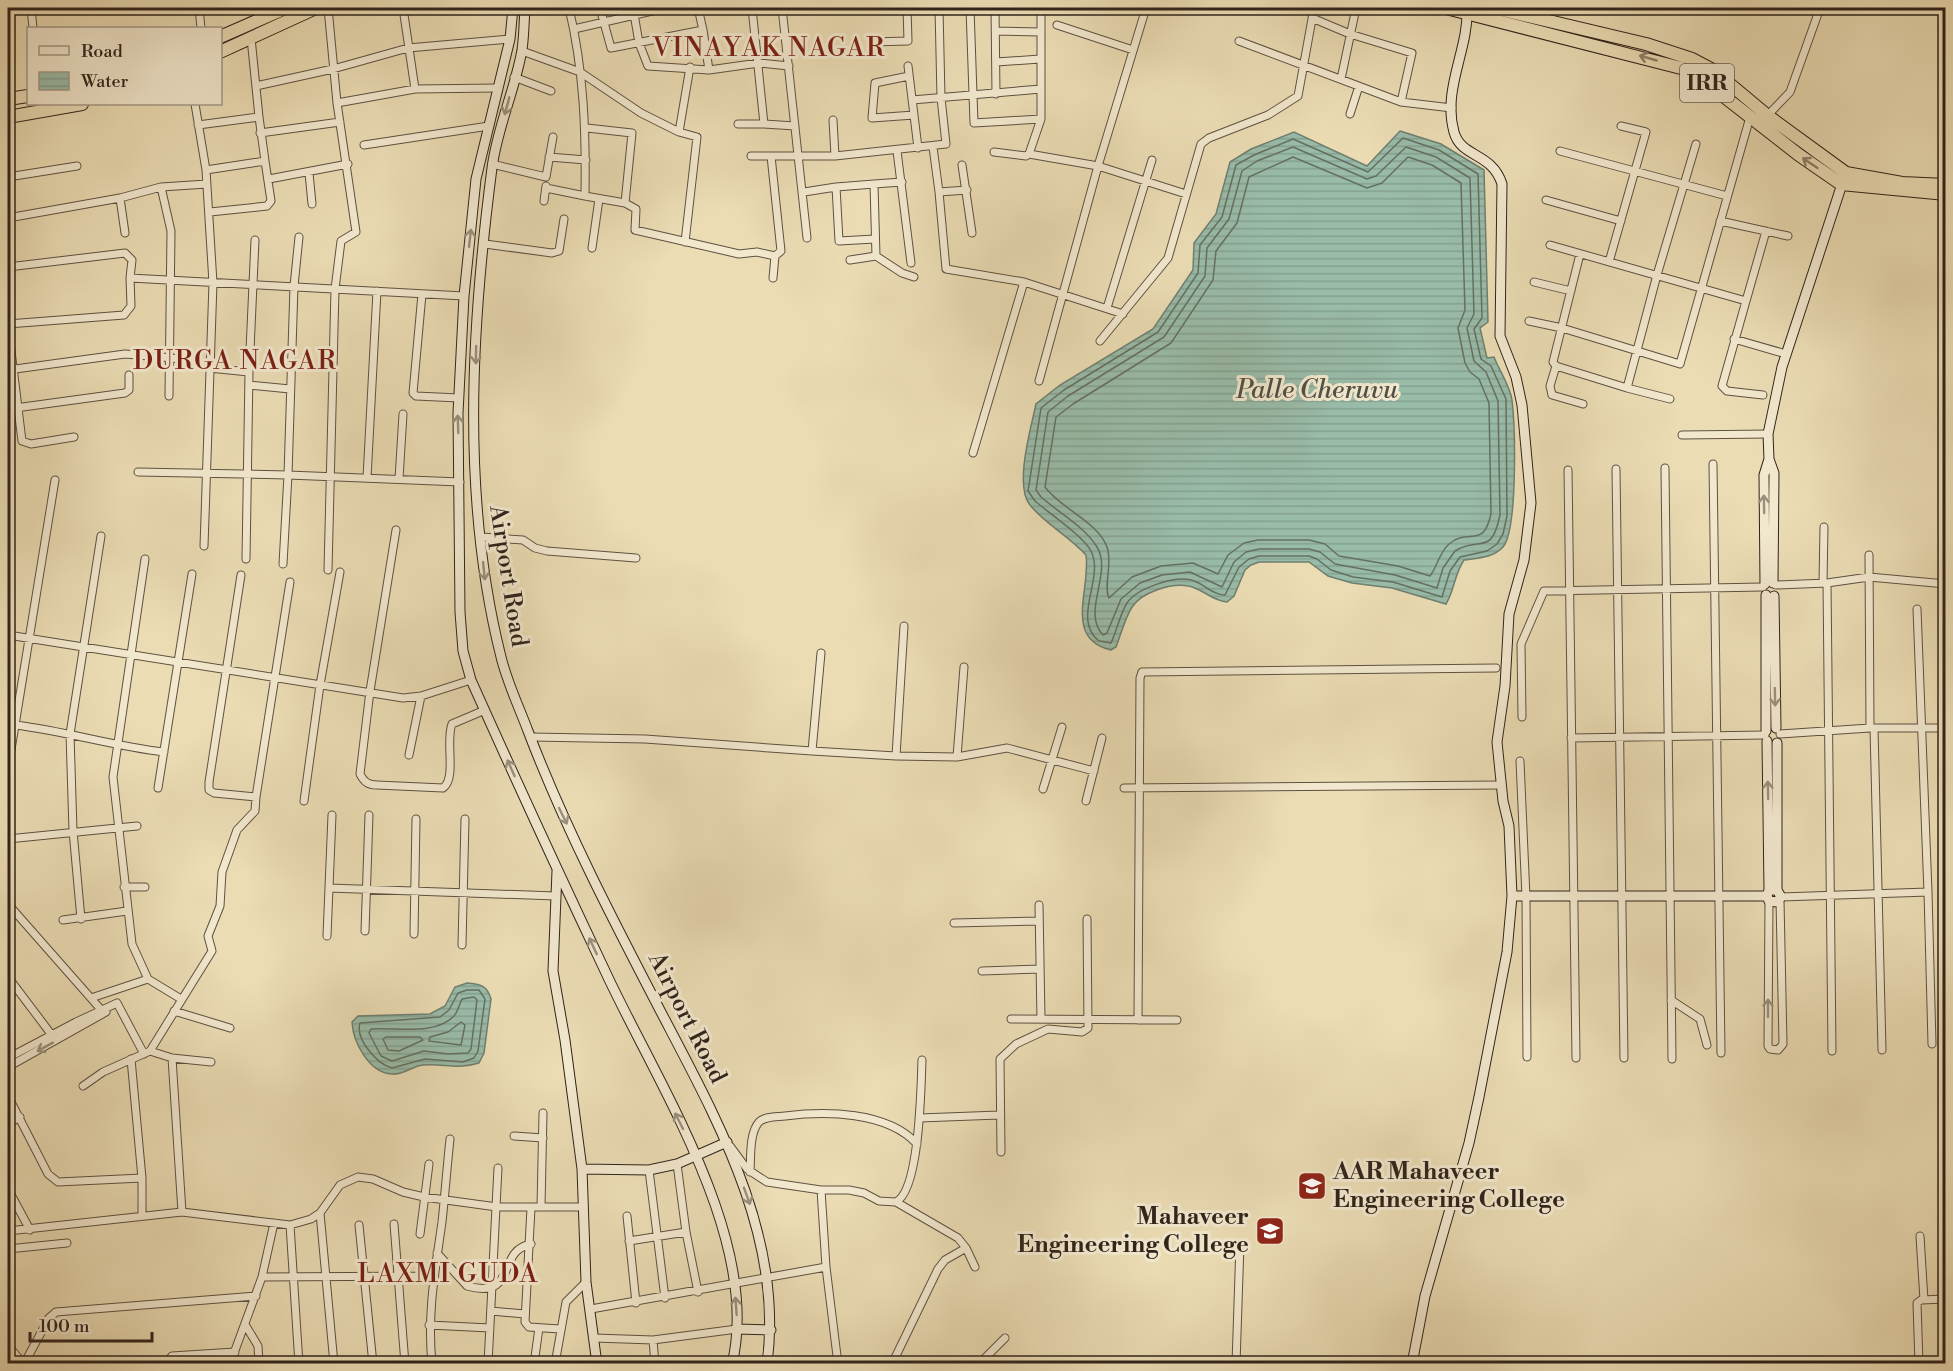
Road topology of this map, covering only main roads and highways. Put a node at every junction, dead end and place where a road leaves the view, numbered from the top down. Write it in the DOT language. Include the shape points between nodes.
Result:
graph roads {
  1 [pos="286,8"];
  2 [pos="316,8"];
  3 [pos="1446,8"];
  4 [pos="1494,8"];
  5 [pos="1467,10"];
  6 [pos="222,37"];
  7 [pos="222,51"];
  8 [pos="27,96"];
  9 [pos="8,99"];
  10 [pos="75,105"];
  11 [pos="8,117"];
  12 [pos="1843,178"];
  13 [pos="1946,185"];
  14 [pos="1946,194"];
  1 -- 6 [label="highway"];
  2 -- 7 [label="highway"];
  3 -- 5 [label="highway, IRR"];
  4 -- 12 [label="highway, IRR" via="1646,44 1692,59 1713,70"];
  12 -- 5 [label="highway, IRR, one-way" via="1799,155 1682,68"];
  8 -- 9 [label="highway"];
  10 -- 11 [label="highway"];
  12 -- 13 [label="highway, IRR"];
  12 -- 14 [label="highway, IRR"];
}
